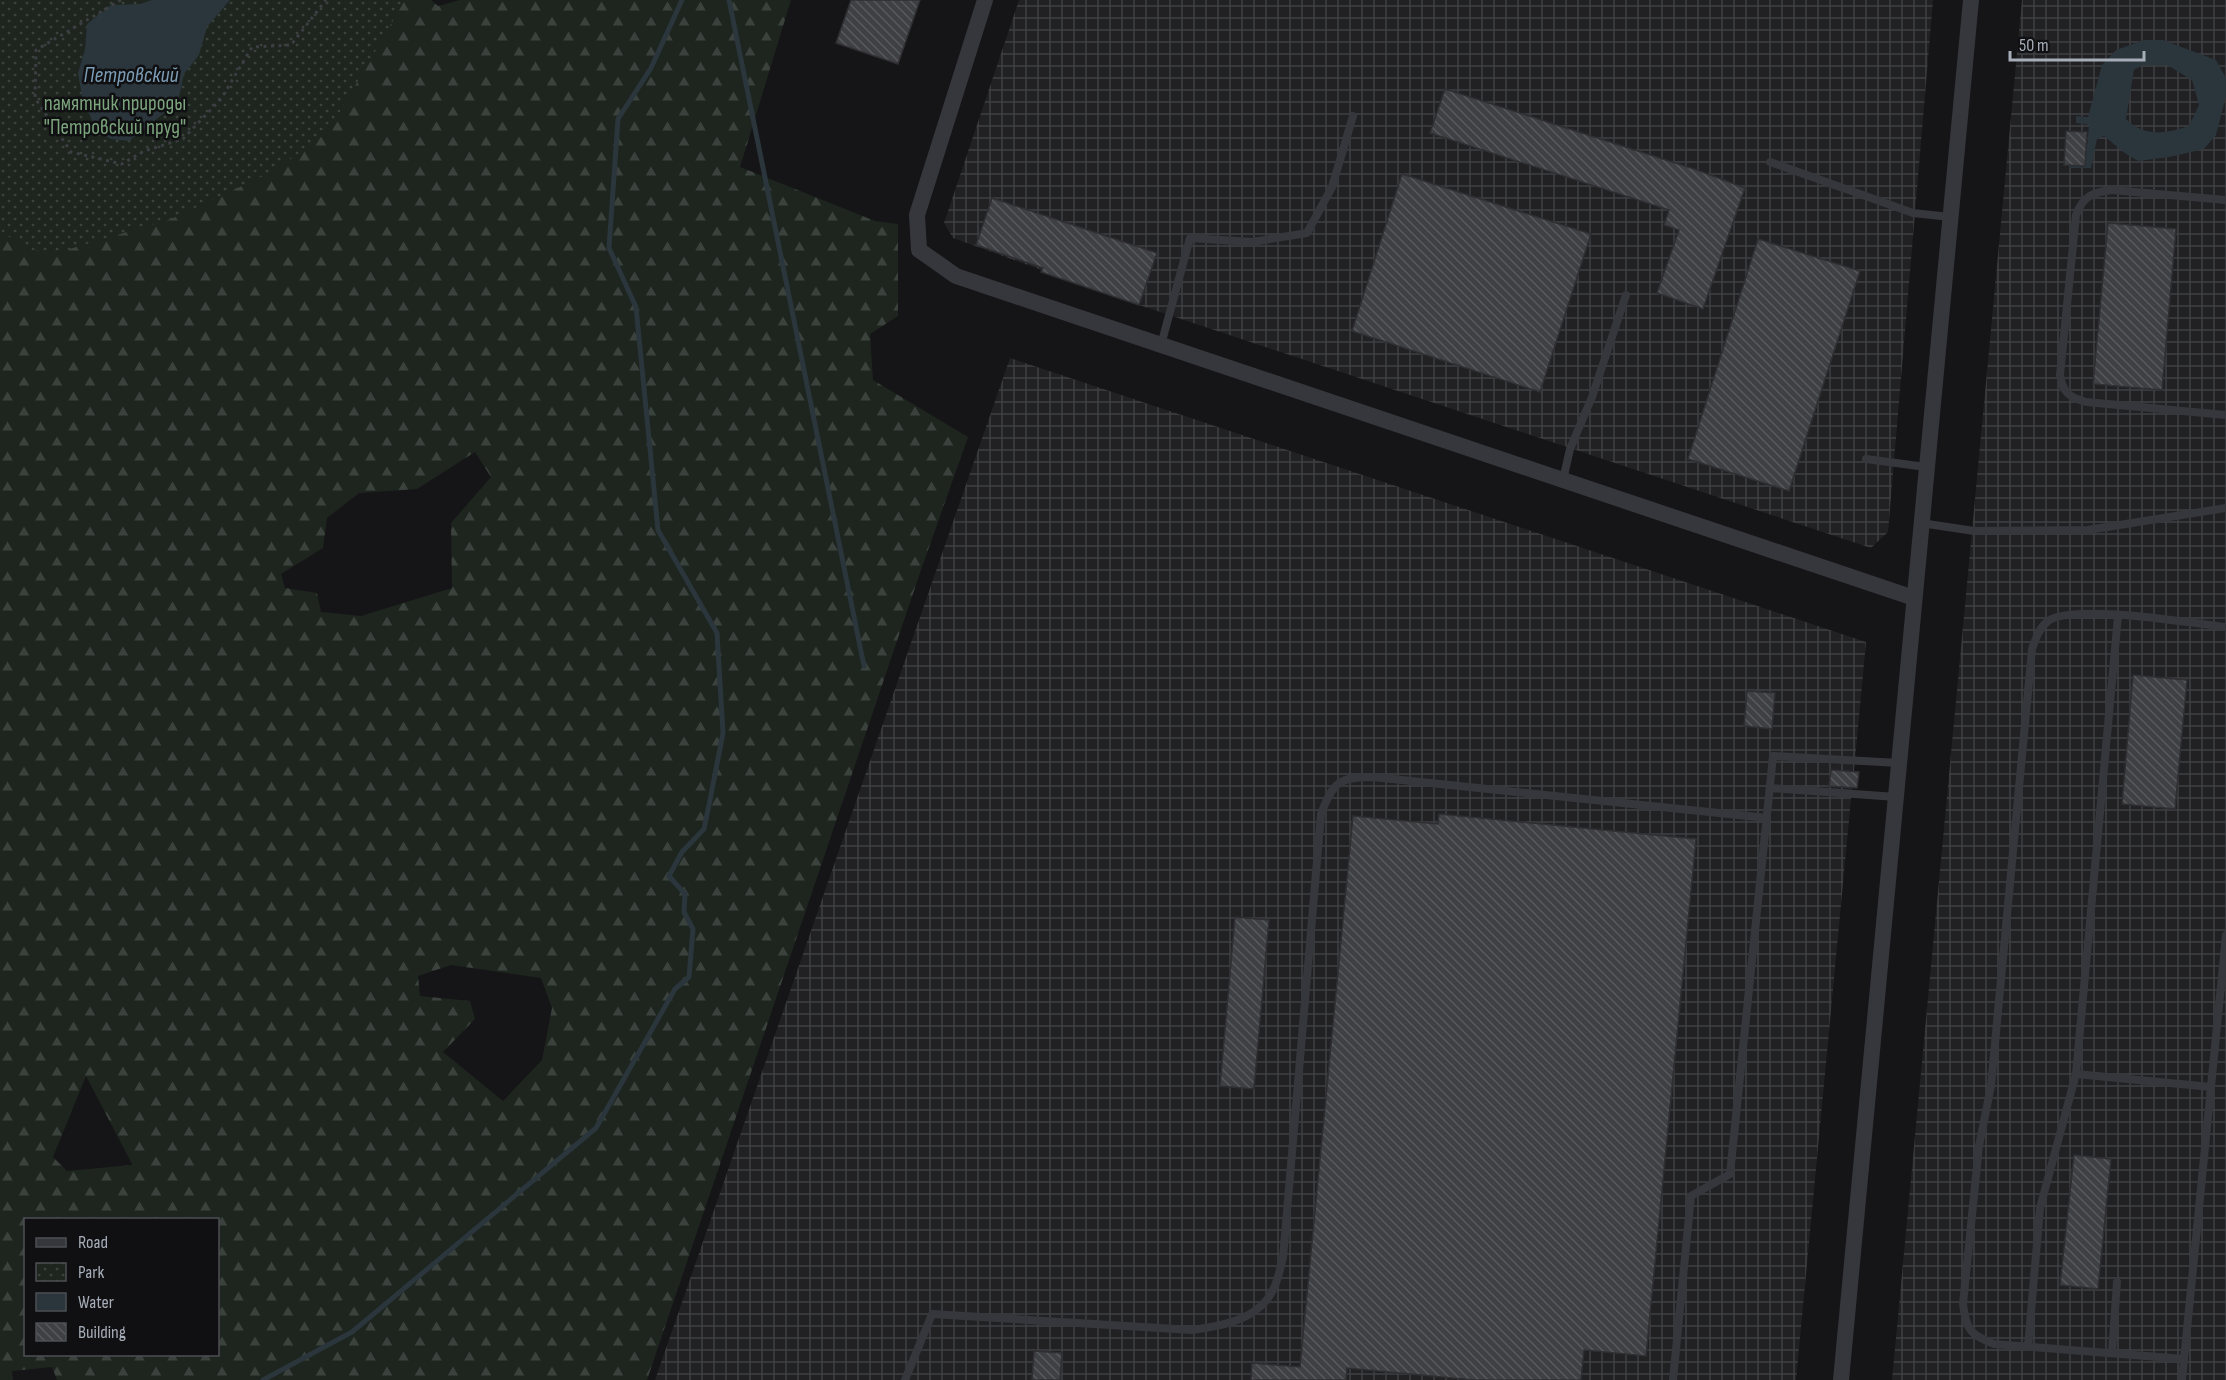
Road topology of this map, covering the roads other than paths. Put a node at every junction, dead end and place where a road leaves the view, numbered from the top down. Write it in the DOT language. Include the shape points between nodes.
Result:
graph roads {
  1 [pos="986,0"];
  2 [pos="1971,0"];
  3 [pos="1353,116"];
  4 [pos="1770,162"];
  5 [pos="2226,200"];
  6 [pos="1950,217"];
  7 [pos="1626,295"];
  8 [pos="1161,345"];
  9 [pos="2226,416"];
  10 [pos="1866,459"];
  11 [pos="1926,467"];
  12 [pos="1563,480"];
  13 [pos="2226,508"];
  14 [pos="1921,523"];
  15 [pos="1914,598"];
  16 [pos="2118,616"];
  17 [pos="2226,627"];
  18 [pos="1899,763"];
  19 [pos="1770,788"];
  20 [pos="1896,798"];
  21 [pos="1767,818"];
  22 [pos="2226,935"];
  23 [pos="2221,1031"];
  24 [pos="2076,1074"];
  25 [pos="2211,1088"];
  26 [pos="2117,1282"];
  27 [pos="2028,1347"];
  28 [pos="2112,1353"];
  29 [pos="2184,1359"];
  30 [pos="905,1380"];
  31 [pos="1673,1380"];
  32 [pos="1841,1380"];
  33 [pos="2182,1380"];
  1 -- 8 [label="street" via="917,215 919,250 956,276"];
  2 -- 6 [label="street"];
  3 -- 8 [label="lane" via="1332,187 1307,232 1252,242 1190,238"];
  4 -- 6 [label="lane" via="1914,213"];
  5 -- 9 [label="lane" via="2112,190 2095,192 2081,202 2076,215 2060,375 2063,389 2071,398 2086,402"];
  6 -- 11 [label="street"];
  7 -- 12 [label="lane" via="1570,449"];
  8 -- 12 [label="street"];
  10 -- 11 [label="lane"];
  11 -- 14 [label="street"];
  12 -- 15 [label="street"];
  13 -- 14 [label="lane" via="2088,530 1974,531"];
  14 -- 15 [label="street"];
  15 -- 18 [label="street"];
  16 -- 17 [label="lane"];
  16 -- 24 [label="lane"];
  16 -- 27 [label="lane" via="2077,612 2061,615 2038,632 2032,649 1991,1086 1979,1146 1963,1304 1965,1323 1976,1337 1994,1344"];
  18 -- 19 [label="lane" via="1773,756"];
  18 -- 20 [label="street"];
  19 -- 20 [label="lane"];
  19 -- 21 [label="lane"];
  20 -- 32 [label="street"];
  21 -- 30 [label="lane" via="1373,777 1350,777 1343,781 1330,790 1321,814 1283,1258 1273,1290 1255,1311 1225,1325 1192,1330 932,1314"];
  21 -- 31 [label="lane" via="1731,1174 1691,1196"];
  22 -- 23 [label="lane"];
  23 -- 25 [label="lane"];
  24 -- 25 [label="lane"];
  24 -- 27 [label="lane" via="2040,1208"];
  25 -- 29 [label="lane"];
  26 -- 28 [label="lane"];
  27 -- 28 [label="lane"];
  28 -- 29 [label="lane"];
  29 -- 33 [label="lane"];
}
